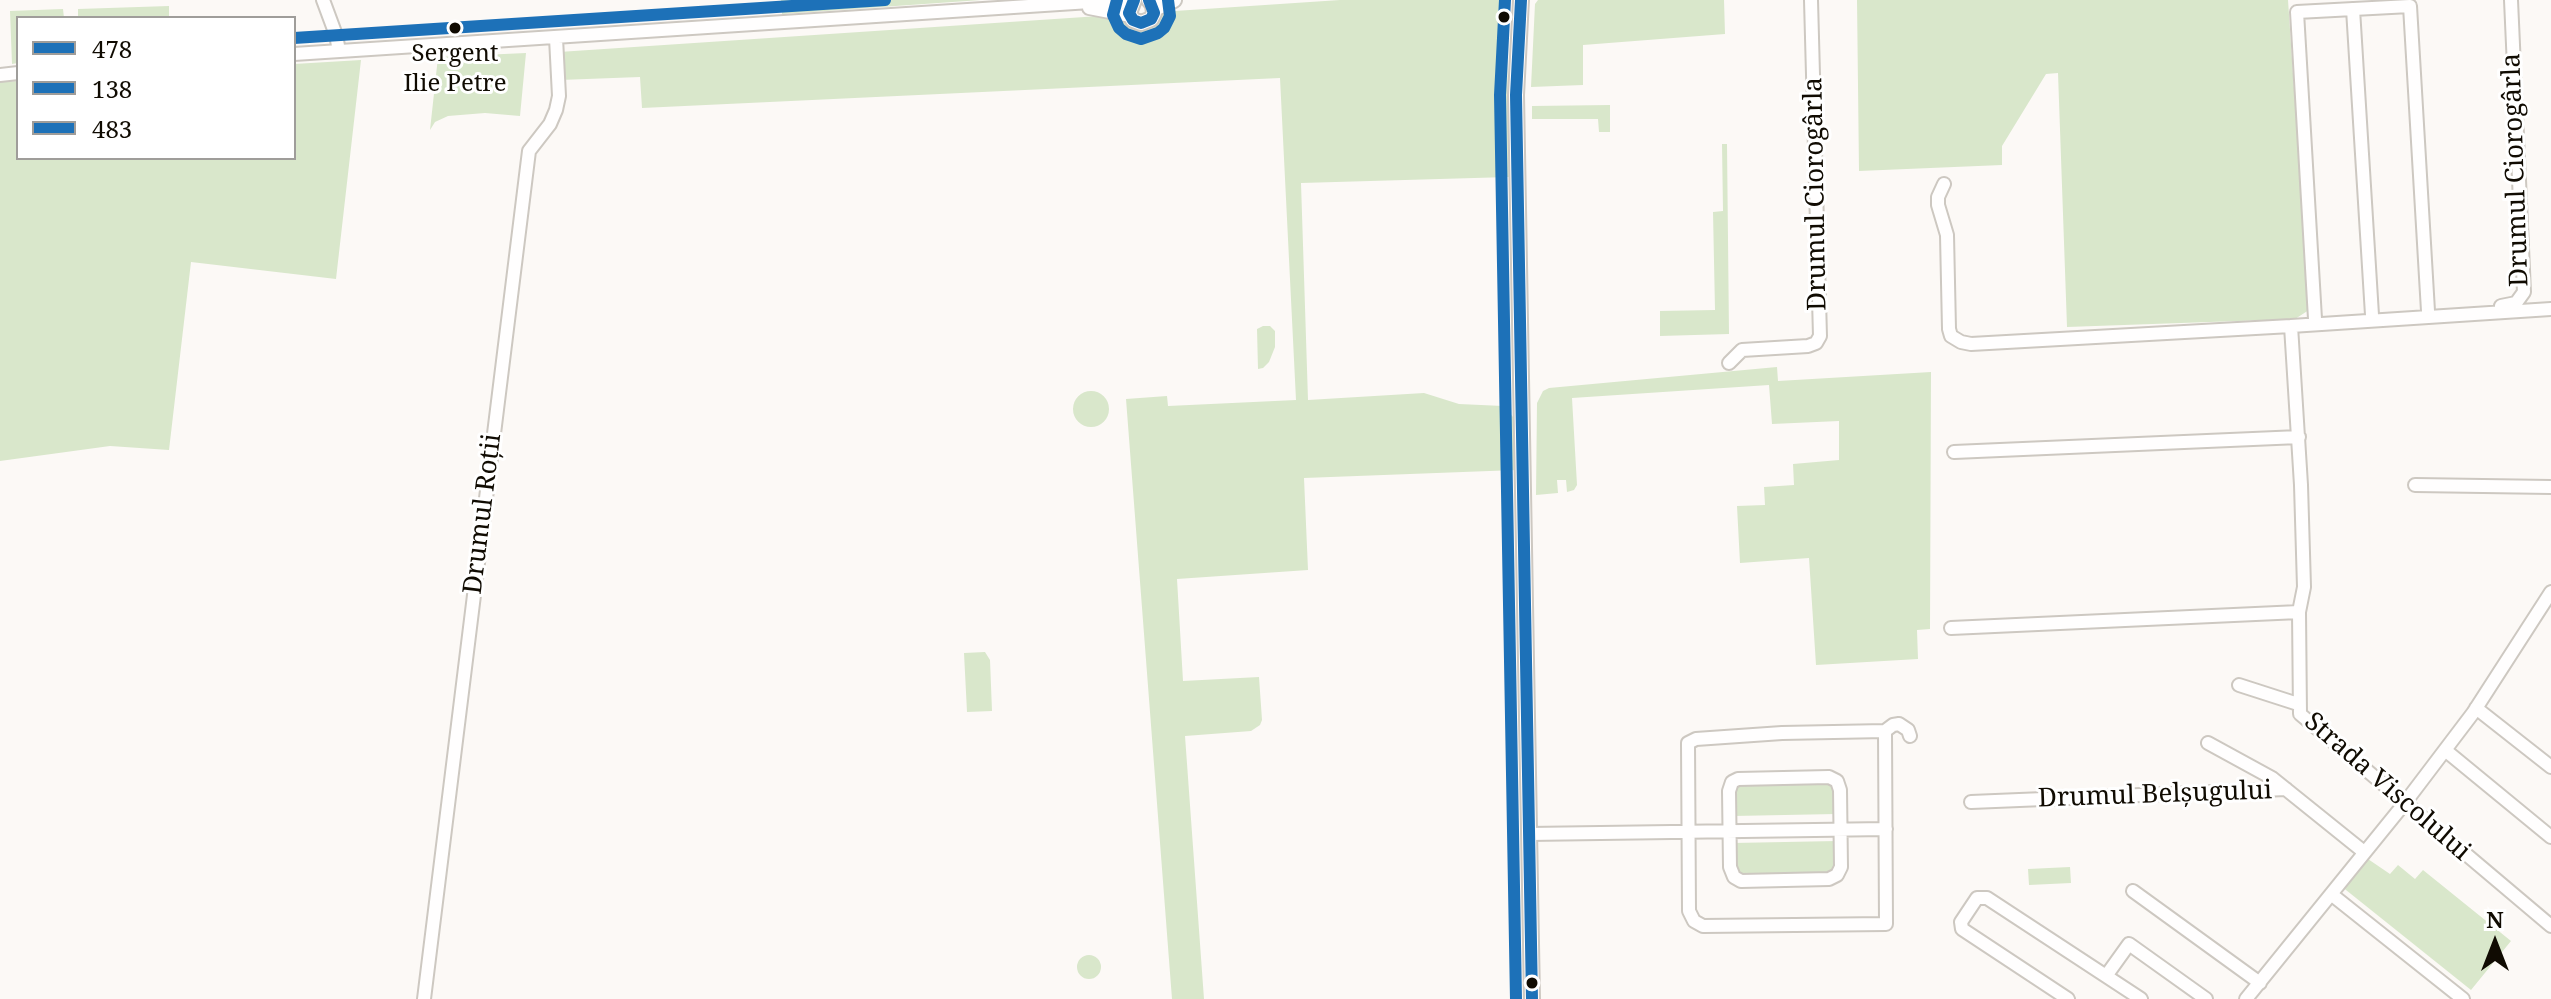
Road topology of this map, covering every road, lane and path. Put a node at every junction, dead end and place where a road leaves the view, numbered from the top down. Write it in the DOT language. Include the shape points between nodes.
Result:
graph roads {
  1 [pos="323,0"];
  2 [pos="1174,0"];
  3 [pos="1521,0"];
  4 [pos="1811,0"];
  5 [pos="2511,0"];
  6 [pos="1152,5"];
  7 [pos="1132,6"];
  8 [pos="2353,9"];
  9 [pos="556,38"];
  10 [pos="339,51"];
  11 [pos="296,54"];
  12 [pos="1944,184"];
  13 [pos="2551,309"];
  14 [pos="2428,311"];
  15 [pos="2372,315"];
  16 [pos="2315,319"];
  17 [pos="2291,326"];
  18 [pos="1729,363"];
  19 [pos="2299,437"];
  20 [pos="1954,452"];
  21 [pos="2415,485"];
  22 [pos="2551,487"];
  23 [pos="2551,592"];
  24 [pos="2299,612"];
  25 [pos="1951,628"];
  26 [pos="2239,685"];
  27 [pos="2298,704"];
  28 [pos="2476,708"];
  29 [pos="1885,731"];
  30 [pos="1910,736"];
  31 [pos="2208,743"];
  32 [pos="2445,750"];
  33 [pos="2551,767"];
  34 [pos="2286,789"];
  35 [pos="1971,802"];
  36 [pos="2404,804"];
  37 [pos="1840,829"];
  38 [pos="1886,829"];
  39 [pos="1729,831"];
  40 [pos="1688,832"];
  41 [pos="1529,834"];
  42 [pos="2551,837"];
  43 [pos="2364,852"];
  44 [pos="2133,891"];
  45 [pos="2331,894"];
  46 [pos="2551,926"];
  47 [pos="2106,976"];
  48 [pos="2260,983"];
  49 [pos="424,999"];
  50 [pos="1532,999"];
  51 [pos="2068,999"];
  52 [pos="2141,999"];
  53 [pos="2206,999"];
  54 [pos="2246,999"];
  55 [pos="2463,999"];
  1 -- 10 [label="street"];
  2 -- 6 [label="street"];
  3 -- 41 [label="street" via="1516,95"];
  4 -- 18 [label="street, Drumul Ciorogârla" via="1820,336 1808,346 1742,350"];
  5 -- 14 [label="street, Drumul Ciorogârla" via="2524,292 2512,306"];
  6 -- 7 [label="street" via="1151,19 1145,22 1137,22"];
  7 -- 9 [label="street" via="1058,6"];
  8 -- 14 [label="street" via="2410,6"];
  8 -- 15 [label="street"];
  8 -- 16 [label="street" via="2297,12"];
  9 -- 10 [label="street"];
  9 -- 49 [label="street, Drumul Roții" via="556,110 529,151"];
  10 -- 11 [label="street"];
  12 -- 17 [label="street" via="1938,205 1947,235 1951,336 1956,340 1971,344"];
  13 -- 17 [label="street"];
  14 -- 15 [label="street, Drumul Ciorogârla"];
  15 -- 16 [label="street, Drumul Ciorogârla"];
  16 -- 17 [label="street, Drumul Ciorogârla"];
  17 -- 19 [label="street, Strada Viscolului"];
  19 -- 20 [label="street"];
  19 -- 24 [label="street, Strada Viscolului" via="2304,587"];
  21 -- 22 [label="street"];
  23 -- 28 [label="street"];
  24 -- 25 [label="street"];
  24 -- 27 [label="street, Strada Viscolului"];
  26 -- 27 [label="street"];
  27 -- 36 [label="street, Strada Viscolului" via="2303,719"];
  28 -- 32 [label="street"];
  28 -- 33 [label="street"];
  29 -- 30 [label="street" via="1899,724"];
  29 -- 38 [label="street"];
  29 -- 40 [label="street" via="1691,740 1686,747"];
  31 -- 34 [label="street"];
  32 -- 36 [label="street"];
  32 -- 42 [label="street"];
  34 -- 35 [label="street, Drumul Belșugului"];
  34 -- 43 [label="street, Drumul Belșugului"];
  36 -- 43 [label="street"];
  36 -- 46 [label="street, Strada Viscolului"];
  37 -- 38 [label="street"];
  37 -- 39 [label="street"];
  37 -- 39 [label="street" via="1841,867 1829,879 1738,880 1730,871"];
  37 -- 39 [label="street" via="1839,785 1834,778 1768,778 1732,782"];
  38 -- 40 [label="street" via="1886,924 1697,924 1689,911"];
  39 -- 40 [label="street"];
  40 -- 41 [label="street"];
  41 -- 50 [label="street"];
  43 -- 45 [label="street"];
  44 -- 48 [label="street"];
  45 -- 48 [label="street"];
  45 -- 55 [label="street"];
  47 -- 51 [label="street" via="1987,898 1977,898 1962,929"];
  47 -- 52 [label="street"];
  47 -- 53 [label="street" via="2129,944"];
  48 -- 54 [label="street"];
}
